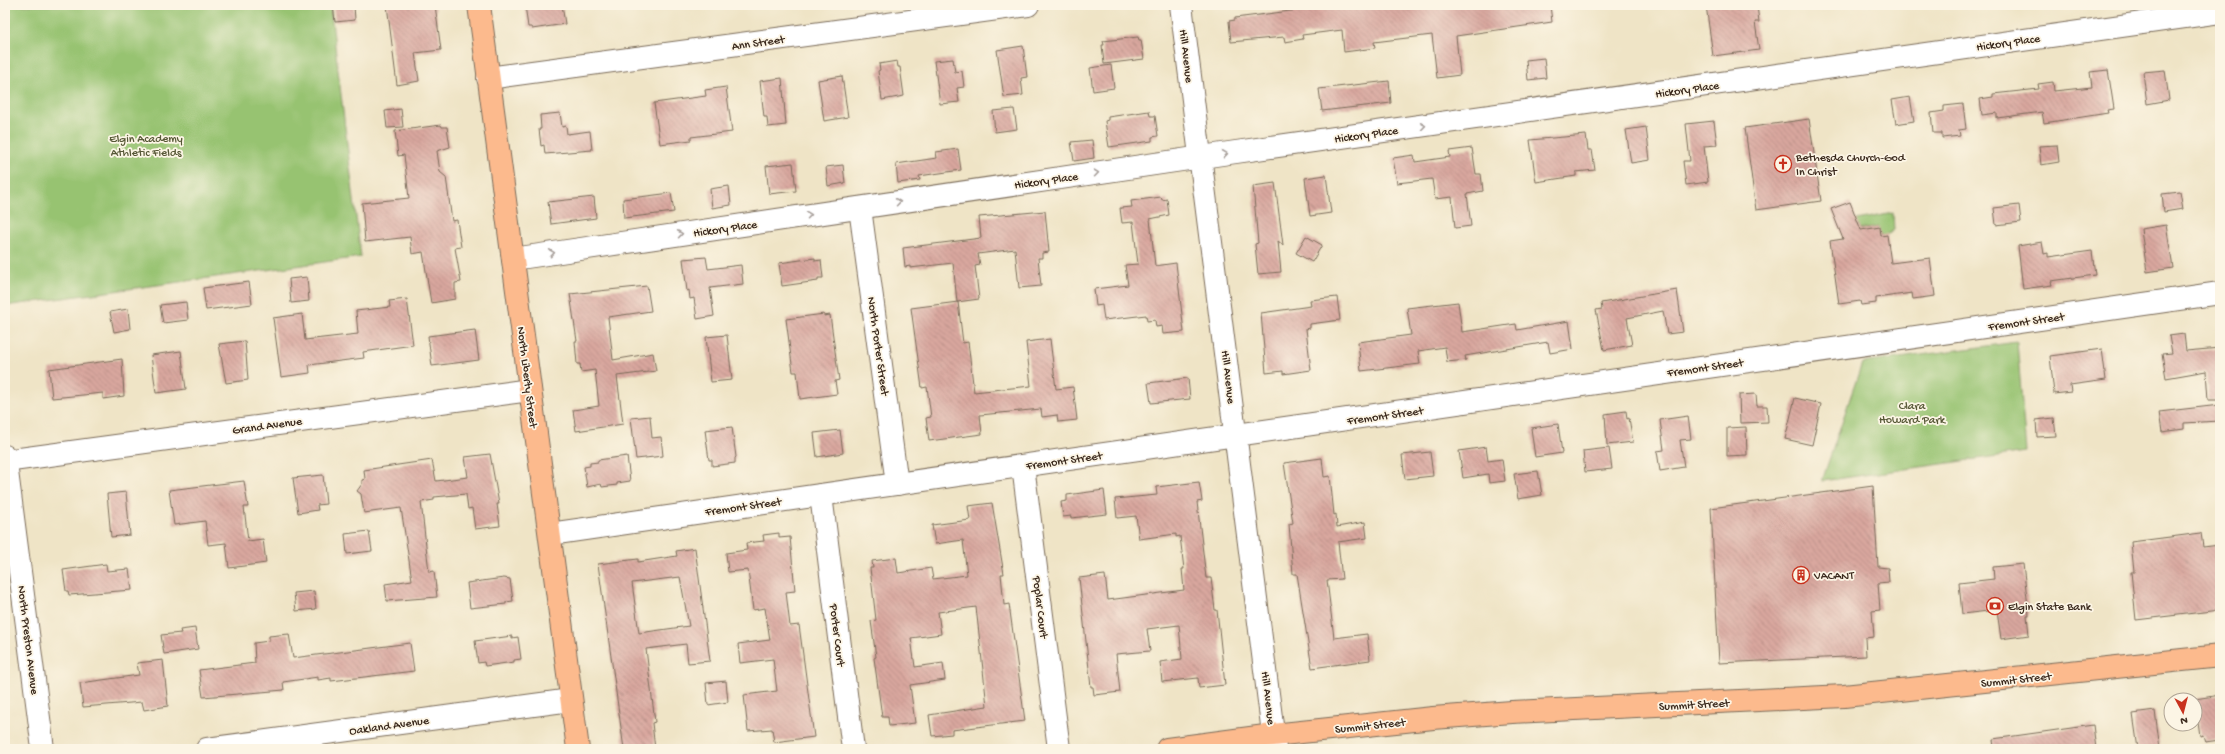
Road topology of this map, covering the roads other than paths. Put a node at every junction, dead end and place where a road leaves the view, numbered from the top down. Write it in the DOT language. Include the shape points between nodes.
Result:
graph roads {
  1 [pos="479,5"];
  2 [pos="1028,5"];
  3 [pos="1180,5"];
  4 [pos="2220,12"];
  5 [pos="488,78"];
  6 [pos="1200,158"];
  7 [pos="860,208"];
  8 [pos="513,259"];
  9 [pos="2220,293"];
  10 [pos="530,390"];
  11 [pos="1236,436"];
  12 [pos="5,459"];
  13 [pos="1023,466"];
  14 [pos="897,484"];
  15 [pos="820,495"];
  16 [pos="550,534"];
  17 [pos="2220,656"];
  18 [pos="571,700"];
  19 [pos="1274,742"];
  20 [pos="43,749"];
  21 [pos="207,749"];
  22 [pos="578,749"];
  23 [pos="853,749"];
  24 [pos="1059,749"];
  25 [pos="1167,749"];
  1 -- 5 [label="main road, North Liberty Street"];
  2 -- 5 [label="street, Ann Street"];
  3 -- 6 [label="street, Hill Avenue"];
  6 -- 4 [label="street, Hickory Place, one-way"];
  5 -- 8 [label="main road, North Liberty Street"];
  7 -- 6 [label="street, Hickory Place, one-way"];
  6 -- 11 [label="street, Hill Avenue"];
  8 -- 7 [label="street, Hickory Place, one-way"];
  7 -- 14 [label="street, North Porter Street"];
  8 -- 10 [label="main road, North Liberty Street"];
  9 -- 11 [label="street, Fremont Street"];
  10 -- 12 [label="street, Grand Avenue"];
  10 -- 16 [label="main road, North Liberty Street"];
  11 -- 13 [label="street, Fremont Street"];
  11 -- 19 [label="street, Hill Avenue"];
  12 -- 20 [label="street, North Preston Avenue"];
  13 -- 14 [label="street, Fremont Street"];
  13 -- 24 [label="street, Poplar Court"];
  14 -- 15 [label="street, Fremont Street"];
  15 -- 16 [label="street, Fremont Street"];
  15 -- 23 [label="street, Porter Court"];
  16 -- 18 [label="main road, North Liberty Street"];
  17 -- 19 [label="main road, Summit Street" via="1844,696 1512,712"];
  18 -- 21 [label="street, Oakland Avenue"];
  18 -- 22 [label="main road, North Liberty Street"];
  19 -- 25 [label="main road, Summit Street"];
}
